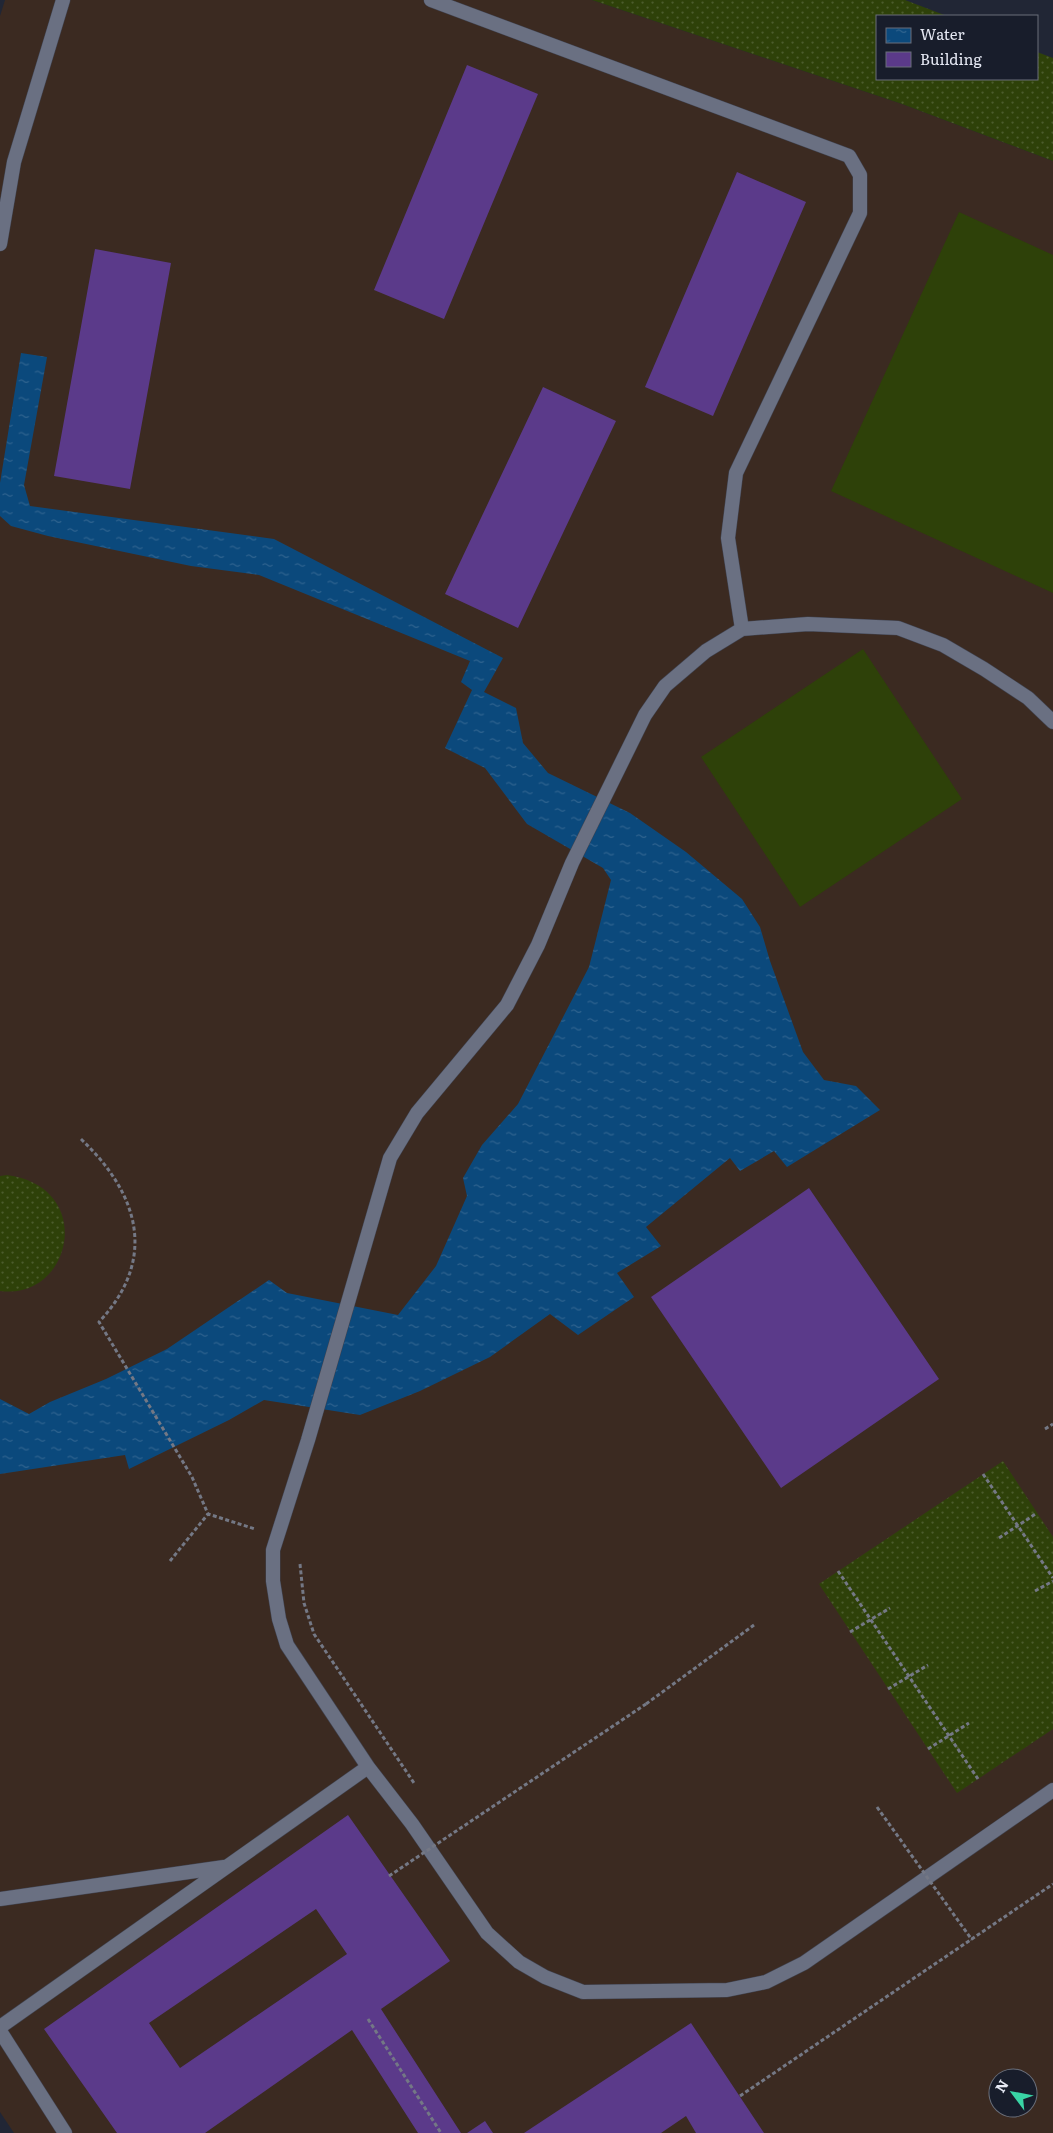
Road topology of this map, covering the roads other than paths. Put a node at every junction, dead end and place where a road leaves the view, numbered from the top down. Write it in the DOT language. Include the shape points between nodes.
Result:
graph roads {
  1 [pos="64,0"];
  2 [pos="431,0"];
  3 [pos="0,244"];
  4 [pos="742,629"];
  5 [pos="1053,722"];
  6 [pos="368,1768"];
  7 [pos="1053,1790"];
  8 [pos="229,1866"];
  9 [pos="0,1898"];
  10 [pos="0,2027"];
  11 [pos="0,2031"];
  12 [pos="65,2133"];
  1 -- 3 [label="lane" via="14,162"];
  2 -- 4 [label="lane" via="849,156 860,175 860,213 736,473 728,538"];
  4 -- 5 [label="lane" via="808,624 898,628 943,645 984,669 1028,698"];
  4 -- 6 [label="lane" via="706,650 665,686 645,715 507,1005 417,1113 390,1158 273,1550 273,1581 287,1645"];
  6 -- 7 [label="lane" via="412,1824 487,1933 519,1962 545,1978 582,1992 727,1990 766,1982 804,1963"];
  6 -- 8 [label="lane"];
  8 -- 9 [label="lane"];
  8 -- 10 [label="lane"];
  11 -- 12 [label="lane"];
}
